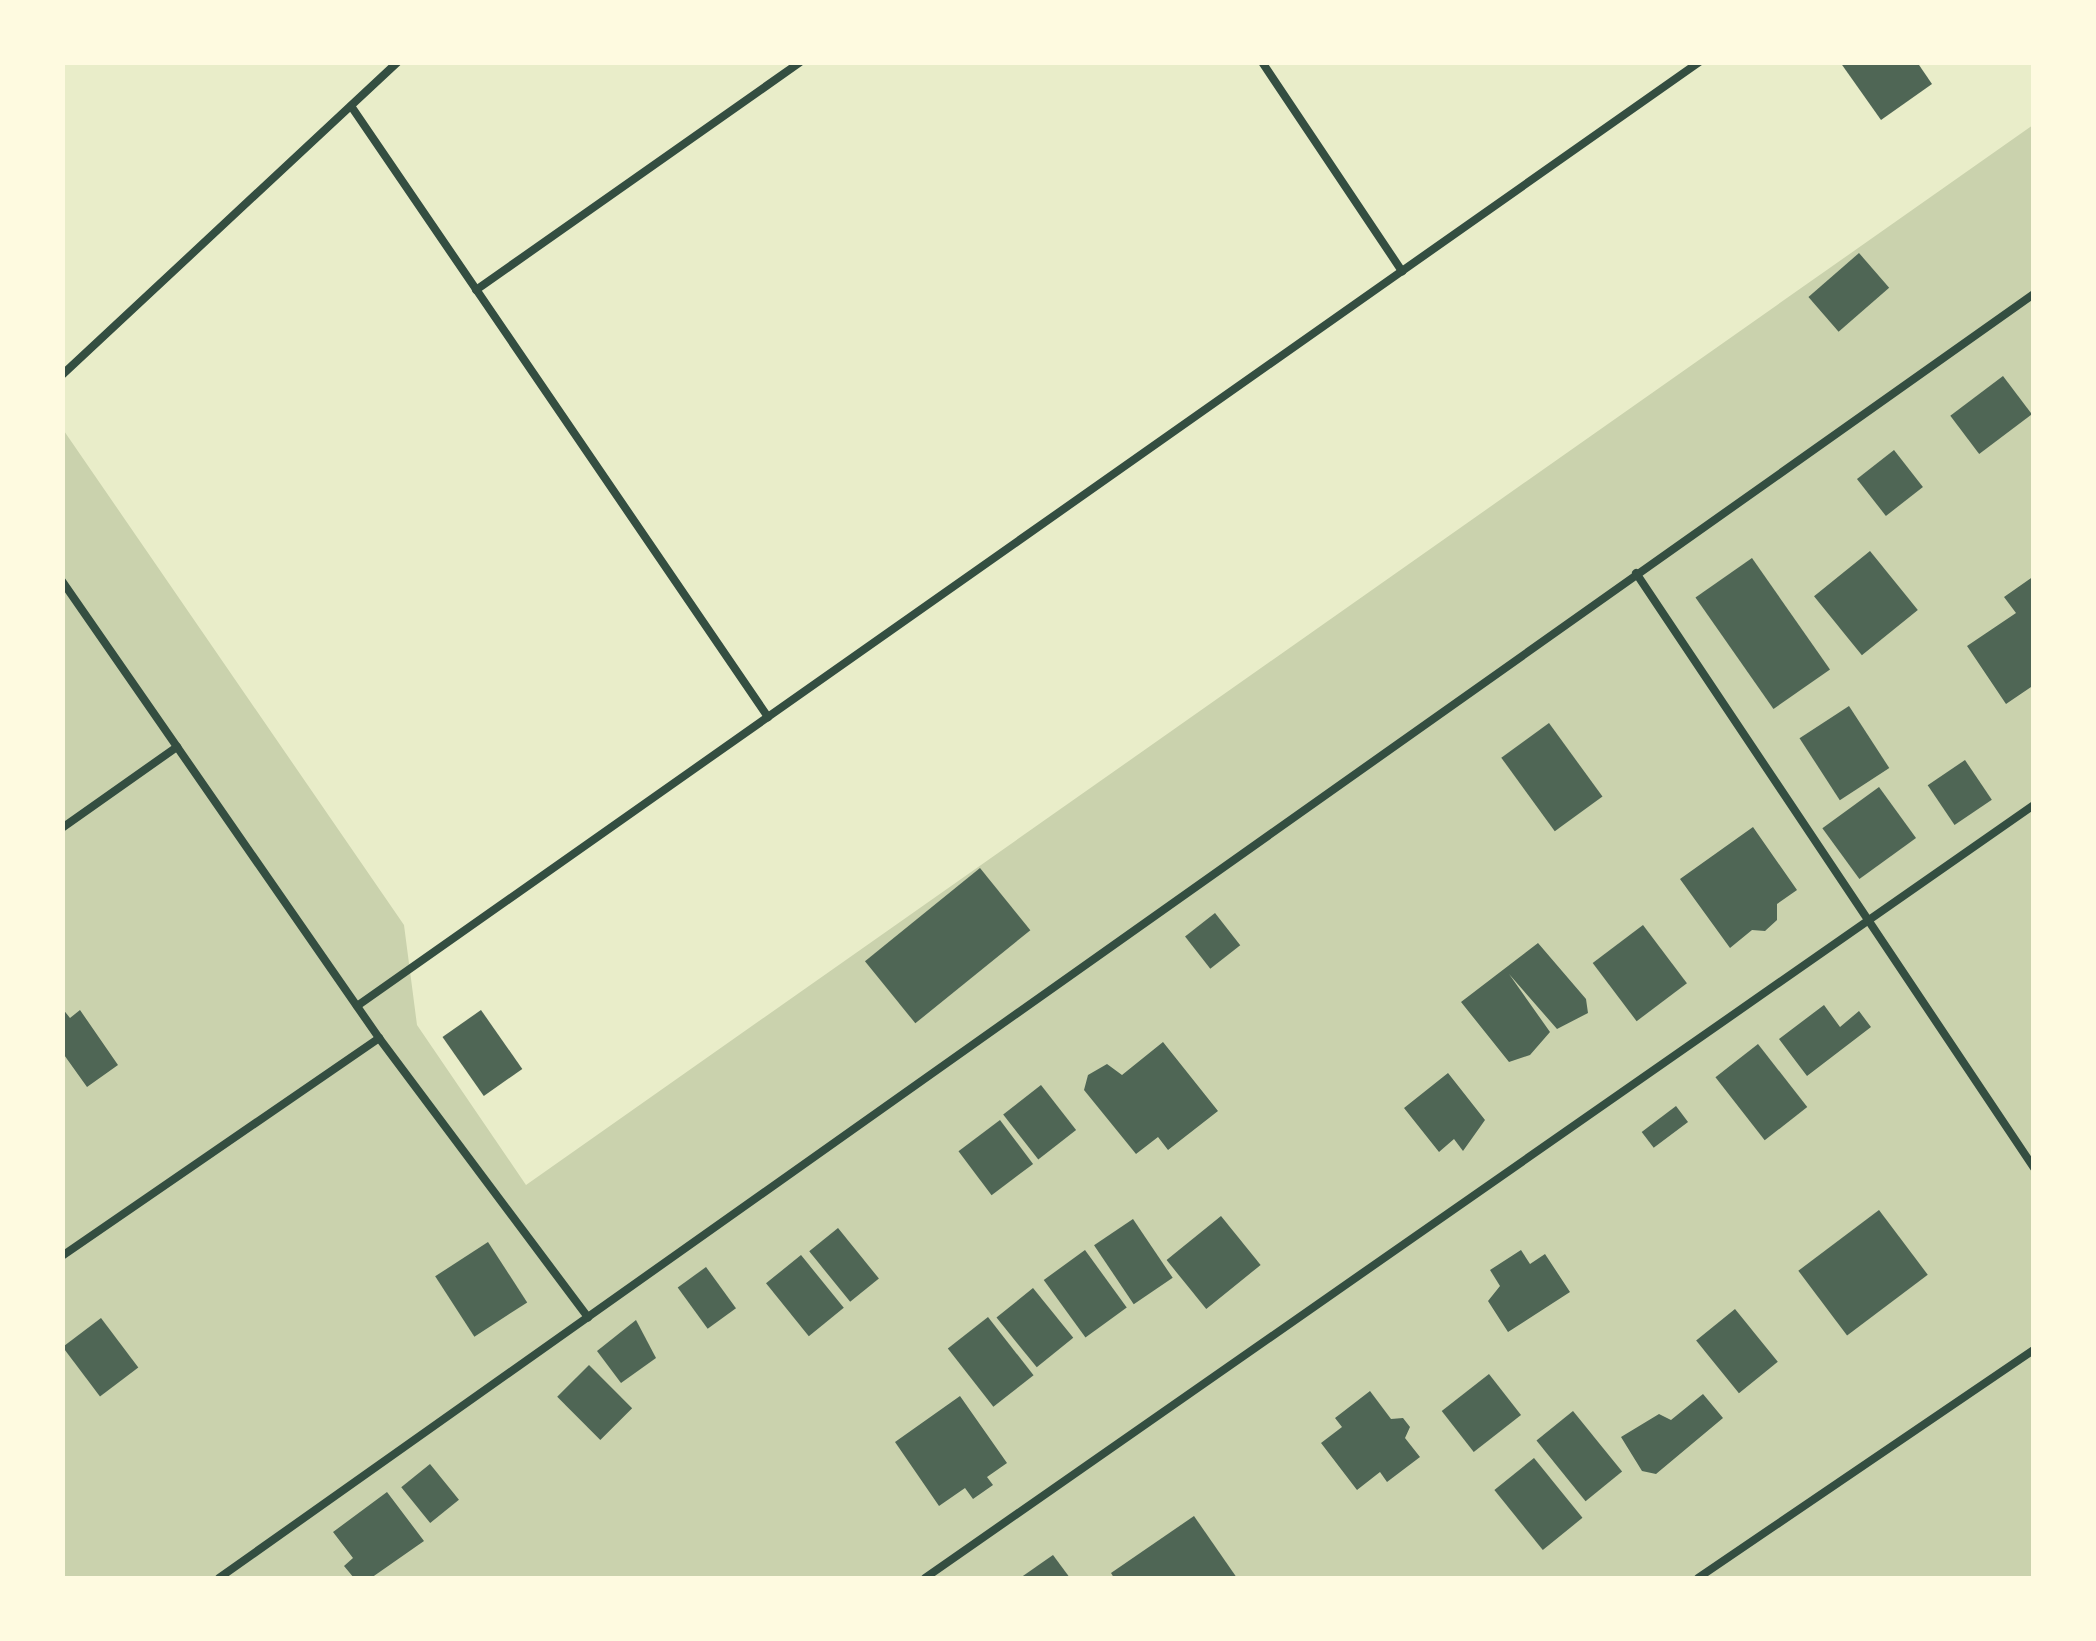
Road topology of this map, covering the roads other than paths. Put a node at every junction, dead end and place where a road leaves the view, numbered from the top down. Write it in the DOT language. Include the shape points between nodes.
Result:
graph roads {
  1 [pos="398,62"];
  2 [pos="800,62"];
  3 [pos="1262,62"];
  4 [pos="1699,62"];
  5 [pos="351,106"];
  6 [pos="1402,271"];
  7 [pos="476,290"];
  8 [pos="2034,294"];
  9 [pos="62,375"];
  10 [pos="1636,573"];
  11 [pos="62,581"];
  12 [pos="768,717"];
  13 [pos="177,747"];
  14 [pos="2034,805"];
  15 [pos="62,828"];
  16 [pos="1870,917"];
  17 [pos="357,1006"];
  18 [pos="379,1038"];
  19 [pos="2034,1168"];
  20 [pos="62,1256"];
  21 [pos="588,1317"];
  22 [pos="2034,1350"];
  23 [pos="219,1578"];
  24 [pos="924,1578"];
  25 [pos="1698,1578"];
  1 -- 5 [label="lane"];
  2 -- 7 [label="lane"];
  3 -- 6 [label="lane"];
  4 -- 6 [label="lane"];
  5 -- 7 [label="lane"];
  5 -- 9 [label="lane"];
  6 -- 12 [label="lane"];
  7 -- 12 [label="lane"];
  8 -- 10 [label="lane"];
  10 -- 16 [label="lane"];
  10 -- 21 [label="lane"];
  11 -- 13 [label="lane"];
  12 -- 17 [label="lane"];
  13 -- 15 [label="lane"];
  13 -- 17 [label="lane"];
  14 -- 16 [label="lane"];
  16 -- 19 [label="lane"];
  16 -- 24 [label="lane"];
  17 -- 18 [label="lane"];
  18 -- 20 [label="lane"];
  18 -- 21 [label="lane"];
  21 -- 23 [label="lane"];
  22 -- 25 [label="lane"];
}
